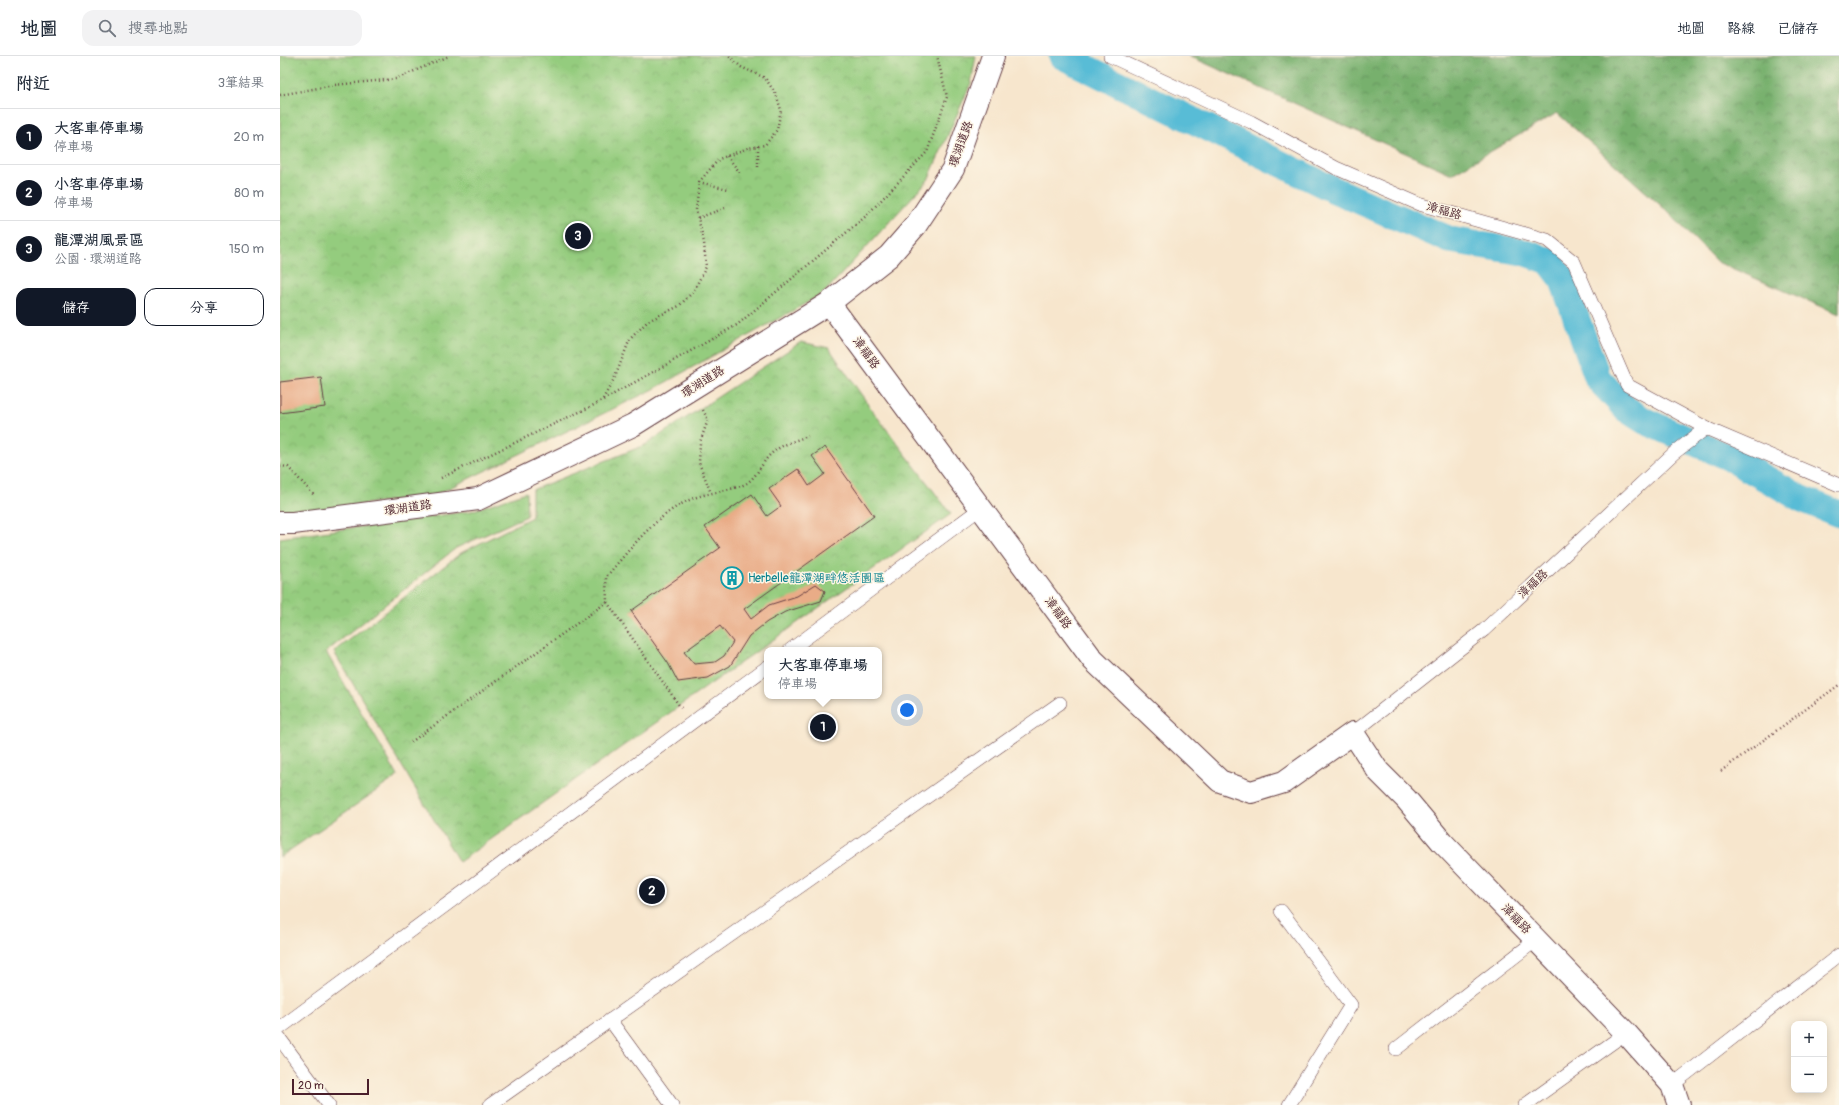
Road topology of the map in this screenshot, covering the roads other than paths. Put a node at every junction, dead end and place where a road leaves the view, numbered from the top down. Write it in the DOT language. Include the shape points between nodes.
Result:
graph roads {
  1 [pos="993,56"];
  2 [pos="1110,56"];
  3 [pos="830,303"];
  4 [pos="1707,429"];
  5 [pos="1839,485"];
  6 [pos="981,508"];
  7 [pos="280,523"];
  8 [pos="794,647"];
  9 [pos="764,669"];
  10 [pos="1060,703"];
  11 [pos="1352,733"];
  12 [pos="1281,911"];
  13 [pos="1536,940"];
  14 [pos="1839,955"];
  15 [pos="610,1020"];
  16 [pos="280,1028"];
  17 [pos="1626,1033"];
  18 [pos="280,1039"];
  19 [pos="1396,1049"];
  20 [pos="1672,1085"];
  21 [pos="329,1105"];
  22 [pos="490,1105"];
  23 [pos="672,1105"];
  24 [pos="1289,1105"];
  25 [pos="1525,1105"];
  26 [pos="1679,1105"];
  1 -- 3 [label="street, 環湖道路" via="953,169 916,225 889,256"];
  2 -- 4 [label="lane, 漳福路" via="1251,122 1336,168 1419,204 1547,240 1574,262 1627,385"];
  3 -- 6 [label="street, 漳福路"];
  3 -- 7 [label="street, 環湖道路" via="633,425 478,499"];
  4 -- 5 [label="lane, 漳福路"];
  4 -- 11 [label="lane, 漳福路" via="1674,453 1484,630"];
  6 -- 8 [label="lane"];
  6 -- 11 [label="street, 漳福路" via="1093,660 1220,781 1251,792 1284,782"];
  9 -- 16 [label="lane"];
  10 -- 15 [label="lane"];
  11 -- 13 [label="street, 漳福路" via="1378,771"];
  12 -- 24 [label="lane" via="1351,1005"];
  13 -- 17 [label="street, 漳福路"];
  13 -- 19 [label="lane"];
  14 -- 20 [label="lane"];
  15 -- 22 [label="lane"];
  15 -- 23 [label="lane"];
  17 -- 20 [label="street, 漳福路"];
  17 -- 25 [label="lane"];
  18 -- 21 [label="lane"];
  20 -- 26 [label="street, 漳福路"];
}
